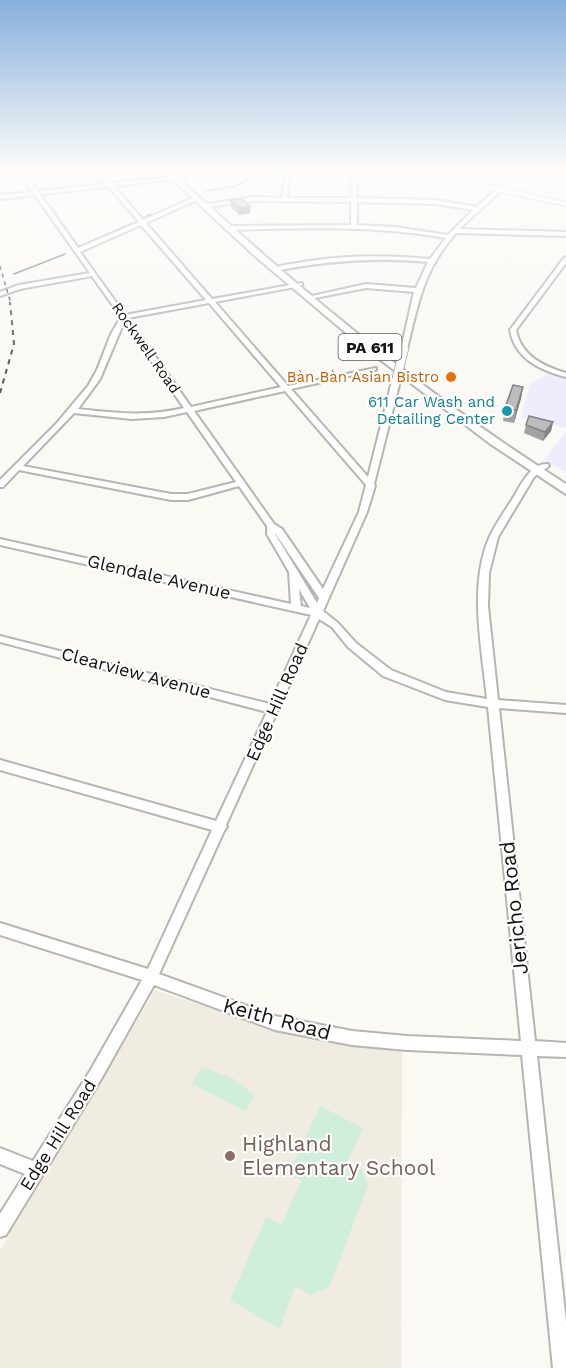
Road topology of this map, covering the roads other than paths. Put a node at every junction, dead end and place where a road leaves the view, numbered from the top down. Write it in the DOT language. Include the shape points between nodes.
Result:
graph roads {
  1 [pos="66,234"];
  2 [pos="117,234"];
  3 [pos="152,234"];
  4 [pos="239,234"];
  5 [pos="453,234"];
  6 [pos="566,234"];
  7 [pos="77,250"];
  8 [pos="566,260"];
  9 [pos="432,261"];
  10 [pos="278,268"];
  11 [pos="94,274"];
  12 [pos="296,284"];
  13 [pos="418,291"];
  14 [pos="0,294"];
  15 [pos="315,296"];
  16 [pos="209,301"];
  17 [pos="124,317"];
  18 [pos="374,369"];
  19 [pos="566,375"];
  20 [pos="286,388"];
  21 [pos="189,409"];
  22 [pos="71,410"];
  23 [pos="18,467"];
  24 [pos="541,469"];
  25 [pos="566,479"];
  26 [pos="241,483"];
  27 [pos="0,485"];
  28 [pos="371,486"];
  29 [pos="566,490"];
  30 [pos="271,526"];
  31 [pos="0,542"];
  32 [pos="293,568"];
  33 [pos="324,598"];
  34 [pos="296,608"];
  35 [pos="318,613"];
  36 [pos="0,639"];
  37 [pos="493,704"];
  38 [pos="272,709"];
  39 [pos="566,709"];
  40 [pos="0,765"];
  41 [pos="221,827"];
  42 [pos="0,928"];
  43 [pos="151,977"];
  44 [pos="529,1048"];
  45 [pos="566,1050"];
  46 [pos="0,1156"];
  47 [pos="36,1170"];
  48 [pos="0,1229"];
  49 [pos="562,1368"];
  1 -- 7 [label="street, Rockwell Road"];
  2 -- 7 [label="street"];
  3 -- 16 [label="street"];
  4 -- 10 [label="highway, PA 611"];
  5 -- 6 [label="street"];
  5 -- 9 [label="street, Edge Hill Road"];
  7 -- 11 [label="street, Rockwell Road"];
  8 -- 19 [label="street" via="513,330 515,343 527,356"];
  9 -- 10 [label="street" via="369,258 313,261"];
  9 -- 13 [label="street, Edge Hill Road"];
  10 -- 12 [label="highway, PA 611"];
  11 -- 14 [label="street"];
  11 -- 17 [label="street, Rockwell Road"];
  12 -- 15 [label="highway, PA 611"];
  12 -- 16 [label="street"];
  12 -- 24 [label="highway, PA 611" via="368,346"];
  13 -- 15 [label="street" via="366,286"];
  13 -- 28 [label="street, Edge Hill Road, bridge"];
  15 -- 24 [label="highway, PA 611"];
  16 -- 17 [label="street"];
  16 -- 20 [label="street"];
  17 -- 21 [label="street, Rockwell Road"];
  17 -- 22 [label="street" via="99,375"];
  18 -- 20 [label="street"];
  20 -- 21 [label="street"];
  20 -- 28 [label="street"];
  21 -- 22 [label="street" via="132,417"];
  21 -- 26 [label="street, Rockwell Road"];
  22 -- 23 [label="street"];
  23 -- 26 [label="street" via="171,497 188,497"];
  23 -- 27 [label="street"];
  24 -- 25 [label="highway, PA 611"];
  24 -- 29 [label="highway, PA 611"];
  24 -- 37 [label="street, Jericho Road" via="494,537 484,573 483,606"];
  26 -- 30 [label="street, Rockwell Road"];
  28 -- 33 [label="street, Edge Hill Road"];
  30 -- 32 [label="street, Rockwell Road" via="271,534"];
  30 -- 33 [label="street, Rockwell Road" via="279,531"];
  31 -- 34 [label="street, Glendale Avenue"];
  32 -- 34 [label="street, Rockwell Road"];
  32 -- 35 [label="street, Rockwell Road"];
  33 -- 35 [label="street, Edge Hill Road"];
  34 -- 35 [label="street, Glendale Avenue"];
  35 -- 37 [label="street, Rockwell Road" via="387,673 445,696"];
  35 -- 38 [label="street, Edge Hill Road"];
  36 -- 38 [label="street, Clearview Avenue"];
  37 -- 39 [label="street, Rockwell Road"];
  37 -- 44 [label="street, Jericho Road"];
  38 -- 41 [label="street, Edge Hill Road"];
  40 -- 41 [label="street"];
  41 -- 43 [label="street, Edge Hill Road"];
  42 -- 43 [label="street, Keith Road"];
  43 -- 44 [label="street, Keith Road" via="275,1023 352,1038"];
  43 -- 47 [label="street, Edge Hill Road"];
  44 -- 45 [label="street, Keith Road"];
  44 -- 49 [label="street, Jericho Road"];
  46 -- 47 [label="street"];
  47 -- 48 [label="street, Edge Hill Road"];
}
